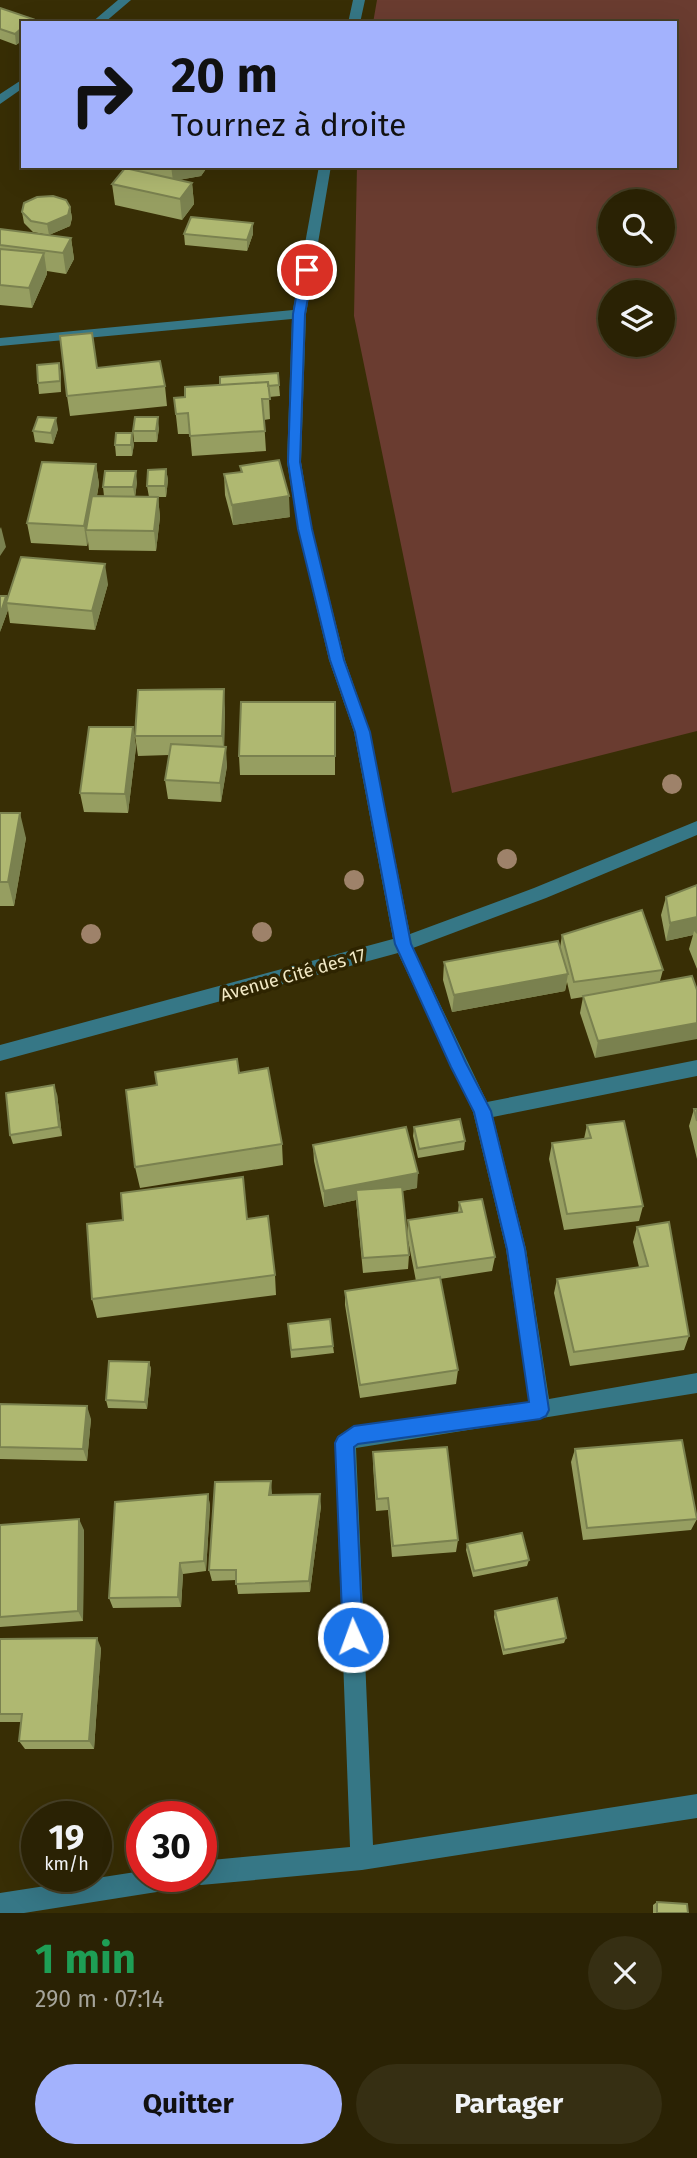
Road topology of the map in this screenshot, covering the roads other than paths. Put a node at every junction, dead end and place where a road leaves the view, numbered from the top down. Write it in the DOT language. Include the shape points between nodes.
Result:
graph roads {
  1 [pos="125,0"];
  2 [pos="359,0"];
  3 [pos="99,21"];
  4 [pos="354,21"];
  5 [pos="21,84"];
  6 [pos="0,100"];
  7 [pos="325,168"];
  8 [pos="299,314"];
  9 [pos="0,342"];
  10 [pos="697,828"];
  11 [pos="403,944"];
  12 [pos="0,1053"];
  13 [pos="697,1068"];
  14 [pos="482,1111"];
  15 [pos="697,1383"];
  16 [pos="540,1410"];
  17 [pos="697,1806"];
  18 [pos="362,1858"];
  19 [pos="217,1872"];
  20 [pos="126,1885"];
  21 [pos="0,1905"];
  1 -- 3 [label="street"];
  2 -- 4 [label="street"];
  5 -- 6 [label="street"];
  7 -- 8 [label="street"];
  8 -- 9 [label="street"];
  8 -- 11 [label="street" via="294,462 300,502 337,660 362,732"];
  10 -- 11 [label="street, Avenue Cité des 17"];
  11 -- 12 [label="street, Avenue Cité des 17"];
  11 -- 14 [label="street"];
  13 -- 14 [label="street"];
  14 -- 16 [label="street" via="516,1249"];
  15 -- 16 [label="street"];
  16 -- 18 [label="street" via="354,1436 345,1443"];
  17 -- 18 [label="street"];
  18 -- 19 [label="street"];
  20 -- 21 [label="street"];
}
